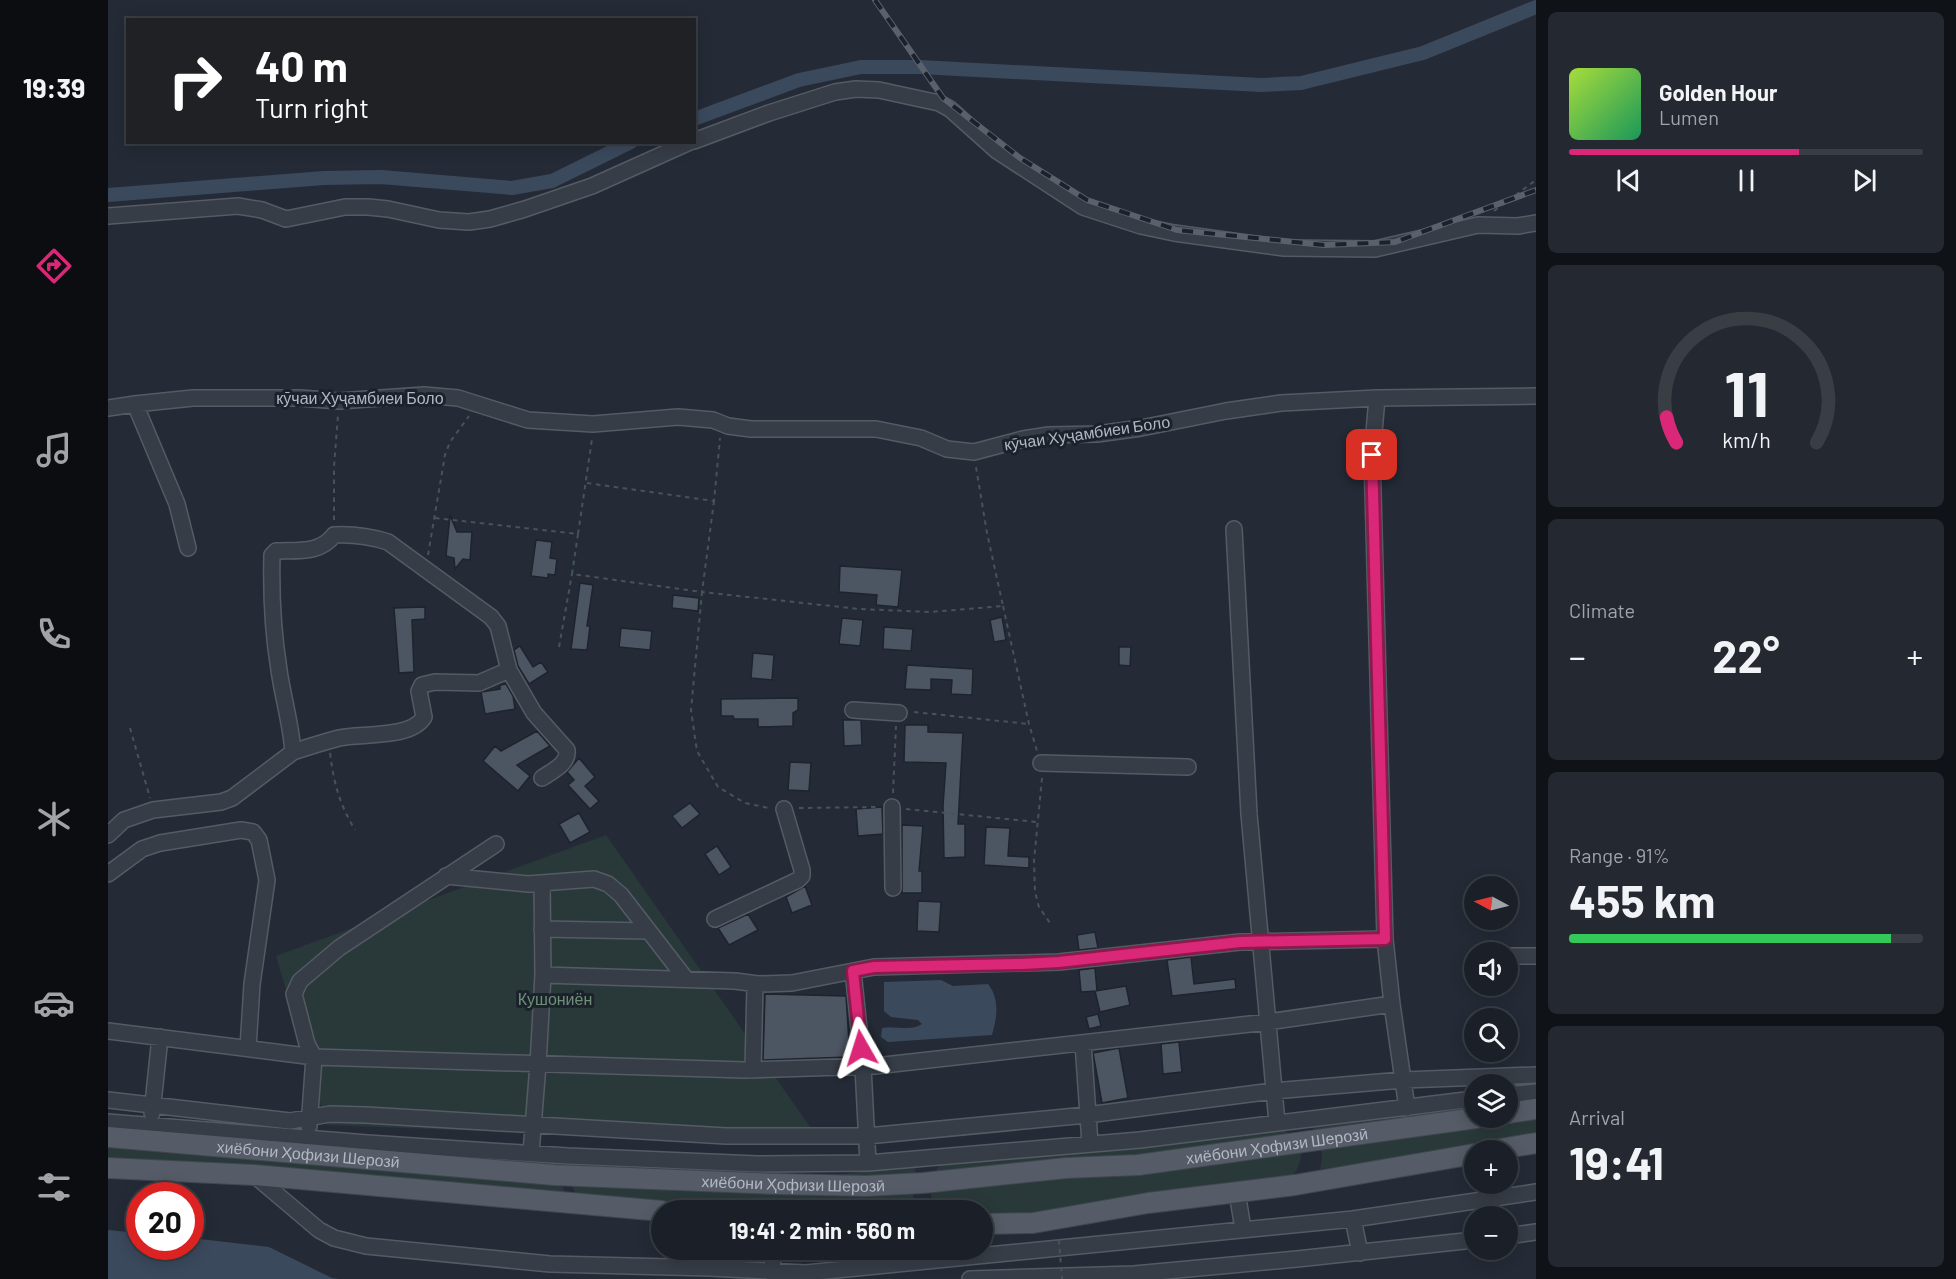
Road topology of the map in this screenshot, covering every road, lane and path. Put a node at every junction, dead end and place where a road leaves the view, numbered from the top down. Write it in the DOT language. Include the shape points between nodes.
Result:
graph roads {
  1 [pos="696,140"];
  2 [pos="687,144"];
  3 [pos="1536,180"];
  4 [pos="108,216"];
  5 [pos="1536,223"];
  6 [pos="1478,225"];
  7 [pos="1536,396"];
  8 [pos="1377,398"];
  9 [pos="339,401"];
  10 [pos="135,404"];
  11 [pos="478,404"];
  12 [pos="108,408"];
  13 [pos="722,423"];
  14 [pos="593,424"];
  15 [pos="974,452"];
  16 [pos="586,483"];
  17 [pos="714,501"];
  18 [pos="435,518"];
  19 [pos="1233,529"];
  20 [pos="578,534"];
  21 [pos="334,535"];
  22 [pos="188,548"];
  23 [pos="425,570"];
  24 [pos="572,574"];
  25 [pos="702,592"];
  26 [pos="559,647"];
  27 [pos="509,670"];
  28 [pos="853,710"];
  29 [pos="899,713"];
  30 [pos="1029,724"];
  31 [pos="130,728"];
  32 [pos="329,741"];
  33 [pos="293,752"];
  34 [pos="1041,763"];
  35 [pos="1188,767"];
  36 [pos="542,778"];
  37 [pos="892,807"];
  38 [pos="784,809"];
  39 [pos="153,810"];
  40 [pos="1037,822"];
  41 [pos="355,830"];
  42 [pos="108,835"];
  43 [pos="496,844"];
  44 [pos="108,874"];
  45 [pos="446,876"];
  46 [pos="542,884"];
  47 [pos="892,888"];
  48 [pos="715,920"];
  49 [pos="542,929"];
  50 [pos="648,931"];
  51 [pos="1385,939"];
  52 [pos="1260,942"];
  53 [pos="1518,956"];
  54 [pos="1536,956"];
  55 [pos="853,971"];
  56 [pos="543,975"];
  57 [pos="686,979"];
  58 [pos="755,984"];
  59 [pos="1392,1004"];
  60 [pos="1268,1022"];
  61 [pos="108,1031"];
  62 [pos="160,1037"];
  63 [pos="1083,1043"];
  64 [pos="248,1048"];
  65 [pos="314,1057"];
  66 [pos="538,1064"];
  67 [pos="862,1067"];
  68 [pos="753,1070"];
  69 [pos="1536,1075"];
  70 [pos="1403,1080"];
  71 [pos="1273,1091"];
  72 [pos="1536,1092"];
  73 [pos="1518,1094"];
  74 [pos="108,1100"];
  75 [pos="1464,1101"];
  76 [pos="153,1105"];
  77 [pos="1407,1108"];
  78 [pos="1536,1109"];
  79 [pos="1518,1112"];
  80 [pos="1087,1115"];
  81 [pos="310,1119"];
  82 [pos="427,1119"];
  83 [pos="1464,1120"];
  84 [pos="108,1122"];
  85 [pos="1277,1123"];
  86 [pos="150,1125"];
  87 [pos="532,1126"];
  88 [pos="867,1136"];
  89 [pos="108,1137"];
  90 [pos="308,1138"];
  91 [pos="1536,1143"];
  92 [pos="1090,1144"];
  93 [pos="425,1146"];
  94 [pos="1518,1146"];
  95 [pos="531,1153"];
  96 [pos="1464,1156"];
  97 [pos="868,1163"];
  98 [pos="108,1168"];
  99 [pos="254,1175"];
  100 [pos="1237,1192"];
  101 [pos="1536,1192"];
  102 [pos="651,1210"];
  103 [pos="1353,1219"];
  104 [pos="993,1224"];
  105 [pos="1242,1229"];
  106 [pos="1536,1232"];
  107 [pos="1518,1235"];
  108 [pos="1059,1240"];
  109 [pos="1464,1241"];
  110 [pos="1359,1253"];
  111 [pos="773,1260"];
  112 [pos="772,1273"];
  113 [pos="806,1273"];
  114 [pos="850,1279"];
  115 [pos="970,1279"];
  116 [pos="1062,1279"];
  1 -- 6 [label="street" via="835,92 879,90 939,102 997,152 1083,207 1141,226 1284,248 1375,249"];
  2 -- 4 [label="street" via="592,186 525,209 469,222 368,207 345,207 286,219 238,206"];
  3 -- 6 [label="path"];
  5 -- 6 [label="street"];
  7 -- 8 [label="street, кӯчаи Хуҷамбиеи Боло"];
  8 -- 15 [label="street, кӯчаи Хуҷамбиеи Боло" via="1281,403 1141,429 1023,439"];
  8 -- 51 [label="street" via="1372,455"];
  9 -- 10 [label="street, кӯчаи Хуҷамбиеи Боло" via="193,398"];
  9 -- 11 [label="street, кӯчаи Хуҷамбиеи Боло" via="424,395"];
  9 -- 21 [label="path"];
  10 -- 12 [label="street, кӯчаи Хуҷамбиеи Боло"];
  10 -- 22 [label="street" via="177,504"];
  11 -- 14 [label="street, кӯчаи Хуҷамбиеи Боло" via="528,420"];
  11 -- 18 [label="path" via="445,454"];
  13 -- 14 [label="street, кӯчаи Хуҷамбиеи Боло" via="678,417"];
  13 -- 15 [label="street, кӯчаи Хуҷамбиеи Боло" via="752,429 876,429 921,438 947,449"];
  13 -- 17 [label="path"];
  14 -- 16 [label="path"];
  15 -- 25 [label="path" via="1003,606 930,612 859,609"];
  16 -- 17 [label="path"];
  16 -- 20 [label="path"];
  17 -- 25 [label="path"];
  18 -- 20 [label="path"];
  18 -- 23 [label="path"];
  19 -- 52 [label="street"];
  20 -- 24 [label="path"];
  21 -- 23 [label="street" via="353,534 388,542"];
  21 -- 33 [label="street" via="312,550 276,551 272,555 279,671 292,728"];
  23 -- 27 [label="street" via="491,617 498,626"];
  24 -- 25 [label="path"];
  24 -- 26 [label="path"];
  25 -- 38 [label="path" via="691,710 697,751 718,787 745,803"];
  27 -- 32 [label="street" via="479,682 422,685 419,691 424,717 418,724 403,731"];
  27 -- 36 [label="street" via="534,713 567,750 564,762"];
  28 -- 29 [label="street"];
  29 -- 30 [label="path"];
  29 -- 37 [label="path"];
  31 -- 39 [label="path"];
  32 -- 33 [label="street"];
  32 -- 41 [label="path" via="335,790"];
  33 -- 39 [label="street" via="231,798"];
  34 -- 35 [label="street"];
  37 -- 38 [label="path"];
  37 -- 40 [label="path"];
  37 -- 47 [label="street"];
  38 -- 48 [label="street" via="802,876"];
  39 -- 42 [label="street" via="124,820"];
  43 -- 45 [label="street"];
  44 -- 64 [label="street" via="142,849 160,843 241,830 253,832 259,840 267,880 252,984"];
  45 -- 46 [label="street"];
  45 -- 65 [label="street" via="339,948 300,981 294,994"];
  46 -- 49 [label="street"];
  46 -- 50 [label="street" via="594,879 608,884"];
  49 -- 50 [label="street"];
  49 -- 56 [label="street"];
  50 -- 57 [label="street"];
  51 -- 52 [label="street"];
  51 -- 59 [label="street"];
  52 -- 55 [label="street" via="1059,962 874,967"];
  52 -- 60 [label="street"];
  53 -- 54 [label="street"];
  55 -- 58 [label="street" via="792,983"];
  55 -- 67 [label="street"];
  56 -- 57 [label="street"];
  56 -- 66 [label="street"];
  57 -- 58 [label="street"];
  58 -- 68 [label="street"];
  59 -- 60 [label="street"];
  59 -- 70 [label="street"];
  60 -- 63 [label="street"];
  60 -- 71 [label="street"];
  61 -- 62 [label="street"];
  62 -- 64 [label="street"];
  62 -- 76 [label="street"];
  63 -- 67 [label="street"];
  63 -- 80 [label="street"];
  64 -- 65 [label="street"];
  65 -- 66 [label="street"];
  65 -- 81 [label="street"];
  66 -- 68 [label="street"];
  66 -- 87 [label="street"];
  67 -- 68 [label="street"];
  67 -- 88 [label="street"];
  69 -- 70 [label="street"];
  70 -- 71 [label="street"];
  70 -- 77 [label="street"];
  71 -- 80 [label="street"];
  71 -- 85 [label="street"];
  72 -- 73 [label="street"];
  74 -- 76 [label="street"];
  75 -- 77 [label="street"];
  76 -- 81 [label="street" via="279,1120"];
  76 -- 86 [label="street"];
  77 -- 85 [label="street"];
  78 -- 79 [label="main road"];
  80 -- 88 [label="street"];
  80 -- 92 [label="street"];
  81 -- 82 [label="street" via="330,1114"];
  81 -- 90 [label="street"];
  82 -- 87 [label="street"];
  82 -- 93 [label="street"];
  83 -- 89 [label="main road, хиёбони Ҳофизи Шерозӣ" via="1137,1165 866,1186 554,1175"];
  84 -- 86 [label="street"];
  85 -- 92 [label="street"];
  86 -- 90 [label="street"];
  87 -- 88 [label="street" via="726,1136"];
  87 -- 95 [label="street"];
  88 -- 97 [label="street"];
  90 -- 93 [label="street"];
  91 -- 94 [label="main road"];
  92 -- 97 [label="street"];
  93 -- 95 [label="street"];
  95 -- 97 [label="street" via="757,1164"];
  96 -- 100 [label="main road"];
  98 -- 99 [label="main road, хиёбони Ҳофизи Шерозӣ"];
  99 -- 102 [label="main road, хиёбони Ҳофизи Шерозӣ"];
  99 -- 112 [label="street" via="319,1230 366,1246 550,1264"];
  100 -- 104 [label="main road" via="1033,1224"];
  100 -- 105 [label="street"];
  101 -- 103 [label="street"];
  103 -- 105 [label="street"];
  103 -- 110 [label="street"];
  105 -- 113 [label="street"];
  106 -- 107 [label="street"];
  108 -- 116 [label="path, bridge"];
  109 -- 110 [label="street"];
  110 -- 115 [label="street" via="1134,1274"];
  111 -- 112 [label="street"];
  112 -- 113 [label="street"];
  113 -- 114 [label="street"];
}
